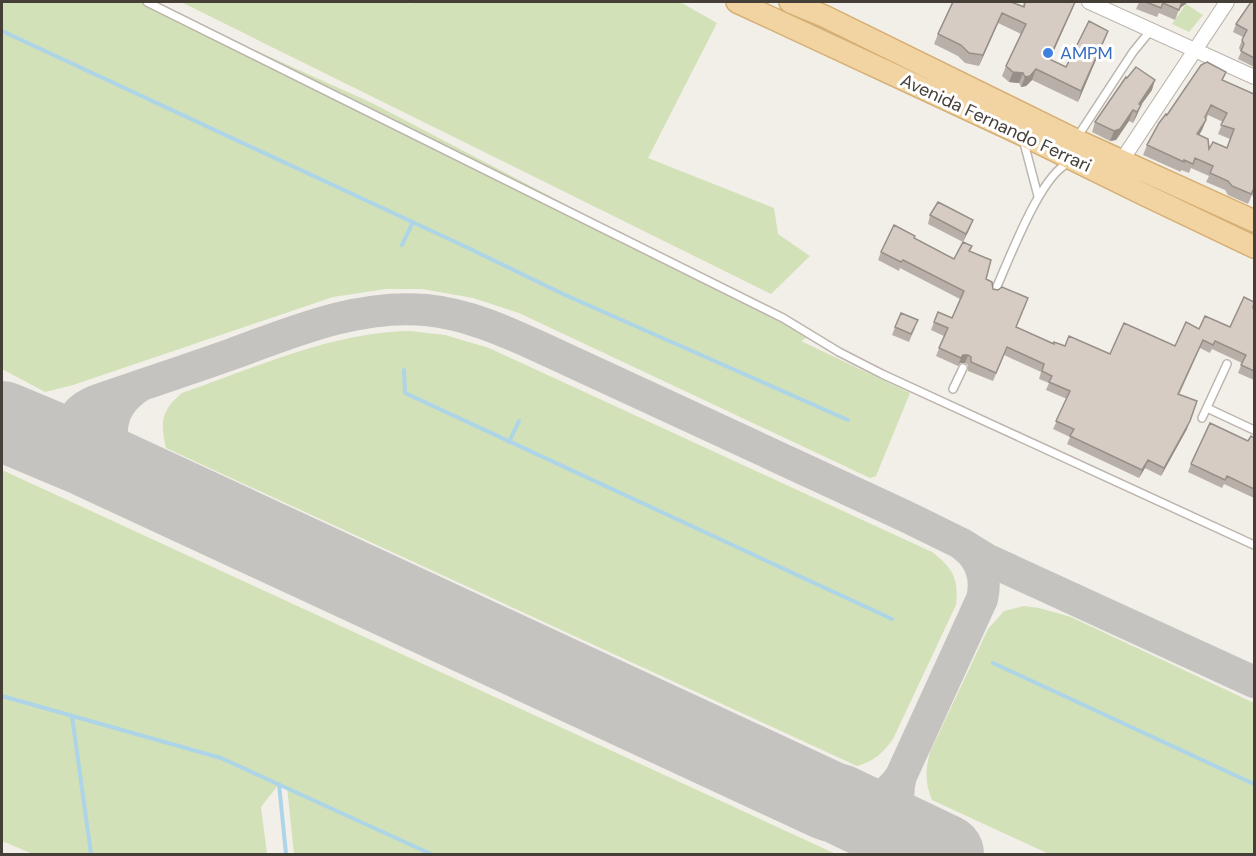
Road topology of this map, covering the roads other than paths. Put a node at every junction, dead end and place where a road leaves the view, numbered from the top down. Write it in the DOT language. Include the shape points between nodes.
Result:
graph roads {
  1 [pos="147,2"];
  2 [pos="737,2"];
  3 [pos="790,2"];
  4 [pos="1089,2"];
  5 [pos="1227,2"];
  6 [pos="826,9"];
  7 [pos="1152,30"];
  8 [pos="1194,49"];
  9 [pos="840,50"];
  10 [pos="1254,77"];
  11 [pos="1021,134"];
  12 [pos="1077,150"];
  13 [pos="1122,160"];
  14 [pos="1038,196"];
  15 [pos="1254,221"];
  16 [pos="1254,247"];
  17 [pos="994,293"];
  18 [pos="1227,363"];
  19 [pos="963,368"];
  20 [pos="953,389"];
  21 [pos="1207,408"];
  22 [pos="1202,418"];
  23 [pos="1254,429"];
  24 [pos="1254,545"];
  1 -- 24 [label="lane" via="783,318 882,374"];
  2 -- 9 [label="main road, Avenida Fernando Ferrari"];
  3 -- 6 [label="main road, Avenida Fernando Ferrari"];
  4 -- 7 [label="street"];
  5 -- 8 [label="street"];
  6 -- 9 [label="main road"];
  6 -- 12 [label="main road, Avenida Fernando Ferrari"];
  7 -- 8 [label="street"];
  7 -- 12 [label="lane" via="1132,52"];
  8 -- 10 [label="street"];
  8 -- 13 [label="street"];
  9 -- 11 [label="main road, Avenida Fernando Ferrari"];
  11 -- 12 [label="main road, Avenida Fernando Ferrari"];
  11 -- 14 [label="lane"];
  12 -- 13 [label="main road" via="1111,163"];
  12 -- 14 [label="lane"];
  12 -- 16 [label="main road, Avenida Fernando Ferrari" via="1143,194"];
  13 -- 15 [label="main road"];
  14 -- 17 [label="lane"];
  18 -- 21 [label="lane"];
  19 -- 20 [label="lane"];
  21 -- 22 [label="lane"];
  21 -- 23 [label="lane"];
}
